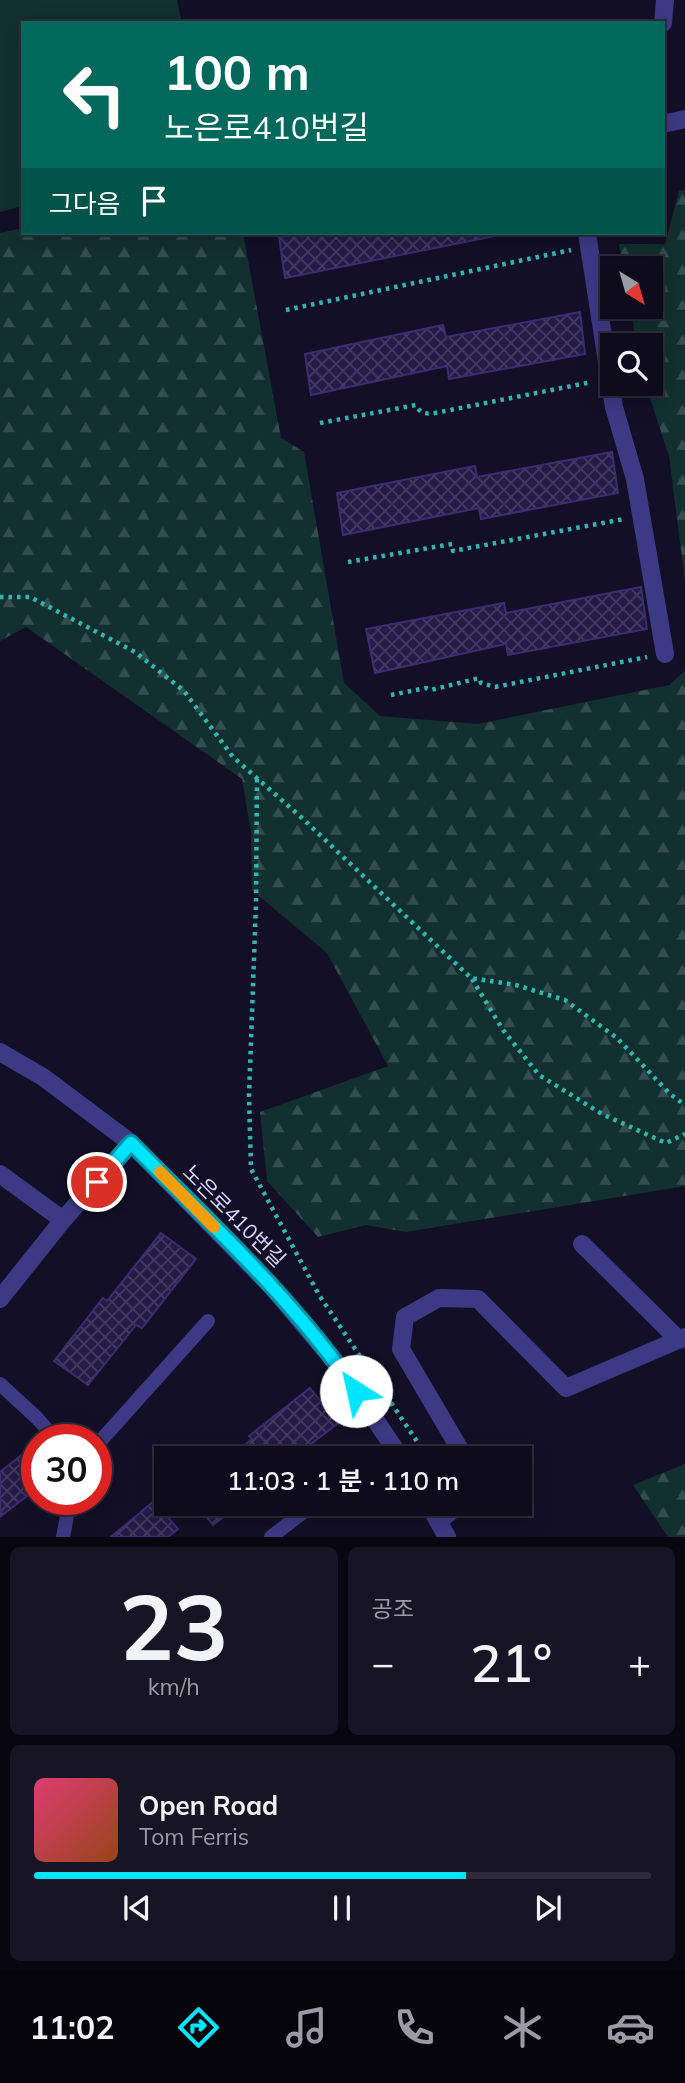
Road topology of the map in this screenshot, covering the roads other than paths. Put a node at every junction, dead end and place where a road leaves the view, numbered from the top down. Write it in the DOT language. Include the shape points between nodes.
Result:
graph roads {
  1 [pos="665,0"];
  2 [pos="663,21"];
  3 [pos="685,119"];
  4 [pos="665,124"];
  5 [pos="588,239"];
  6 [pos="665,654"];
  7 [pos="0,1052"];
  8 [pos="131,1143"];
  9 [pos="0,1174"];
  10 [pos="63,1220"];
  11 [pos="582,1244"];
  12 [pos="0,1299"];
  13 [pos="208,1321"];
  14 [pos="682,1338"];
  15 [pos="0,1384"];
  16 [pos="42,1424"];
  17 [pos="112,1428"];
  18 [pos="393,1446"];
  19 [pos="458,1446"];
  20 [pos="67,1515"];
  21 [pos="298,1516"];
  22 [pos="435,1516"];
  23 [pos="445,1516"];
  24 [pos="438,1521"];
  25 [pos="63,1537"];
  26 [pos="271,1537"];
  27 [pos="447,1537"];
  1 -- 2 [label="street"];
  3 -- 4 [label="street"];
  5 -- 6 [label="street" via="614,407 635,479"];
  7 -- 8 [label="street, 노은로410번길" via="43,1077"];
  8 -- 10 [label="street"];
  8 -- 18 [label="street, 노은로410번길" via="273,1288 341,1369"];
  9 -- 10 [label="street"];
  10 -- 12 [label="street"];
  11 -- 14 [label="street"];
  13 -- 17 [label="lane"];
  14 -- 19 [label="street" via="566,1388 478,1299 439,1298 405,1317 401,1349"];
  15 -- 16 [label="lane"];
  20 -- 25 [label="lane"];
  21 -- 26 [label="lane"];
  22 -- 24 [label="street"];
  23 -- 24 [label="street"];
  24 -- 27 [label="street"];
}
